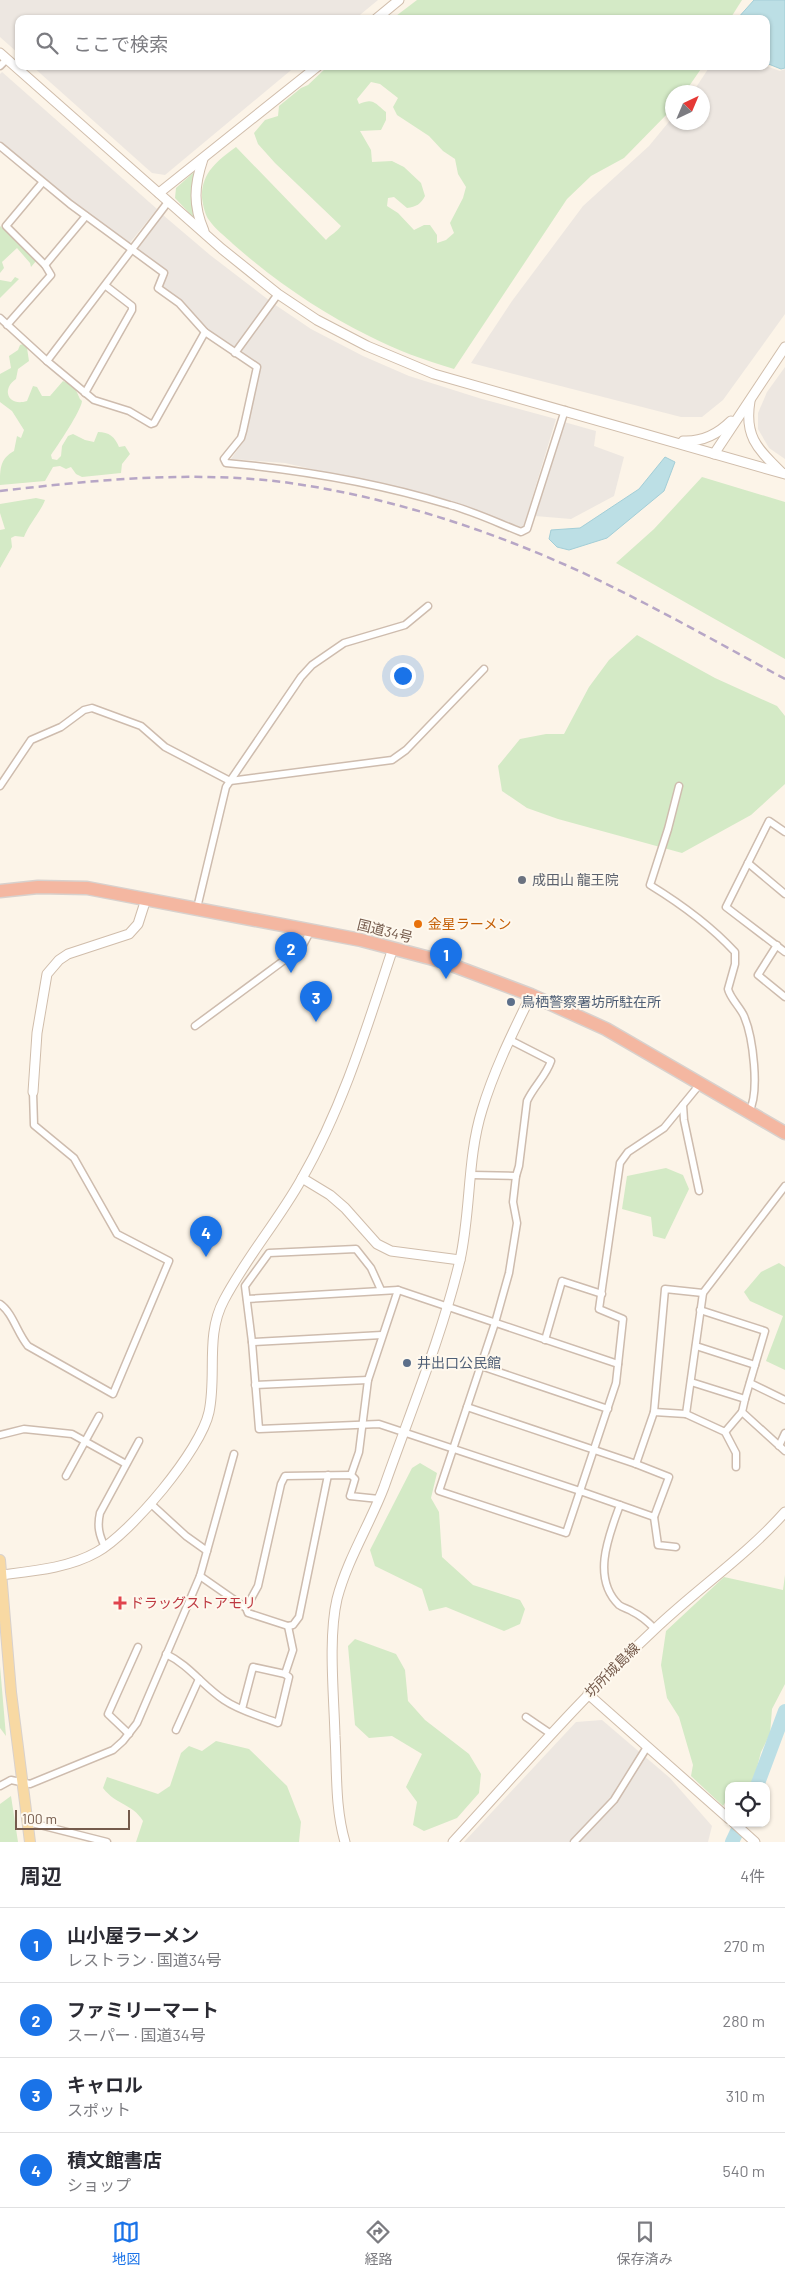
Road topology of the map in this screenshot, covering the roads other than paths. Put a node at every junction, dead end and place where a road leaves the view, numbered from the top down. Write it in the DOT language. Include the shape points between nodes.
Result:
graph roads {
  1 [pos="399,0"];
  2 [pos="381,15"];
  3 [pos="3,56"];
  4 [pos="0,66"];
  5 [pos="15,67"];
  6 [pos="19,70"];
  7 [pos="313,70"];
  8 [pos="0,146"];
  9 [pos="203,159"];
  10 [pos="42,183"];
  11 [pos="159,193"];
  12 [pos="168,202"];
  13 [pos="86,216"];
  14 [pos="205,233"];
  15 [pos="132,250"];
  16 [pos="45,265"];
  17 [pos="106,286"];
  18 [pos="278,294"];
  19 [pos="0,318"];
  20 [pos="7,325"];
  21 [pos="205,332"];
  22 [pos="785,347"];
  23 [pos="235,352"];
  24 [pos="47,361"];
  25 [pos="85,393"];
  26 [pos="750,399"];
  27 [pos="743,409"];
  28 [pos="565,410"];
  29 [pos="672,441"];
  30 [pos="714,454"];
  31 [pos="784,474"];
  32 [pos="428,606"];
  33 [pos="484,669"];
  34 [pos="230,780"];
  35 [pos="0,786"];
  36 [pos="679,786"];
  37 [pos="785,832"];
  38 [pos="748,864"];
  39 [pos="0,891"];
  40 [pos="785,894"];
  41 [pos="146,899"];
  42 [pos="197,908"];
  43 [pos="311,930"];
  44 [pos="777,945"];
  45 [pos="393,948"];
  46 [pos="785,952"];
  47 [pos="531,995"];
  48 [pos="785,997"];
  49 [pos="195,1026"];
  50 [pos="510,1040"];
  51 [pos="700,1084"];
  52 [pos="33,1092"];
  53 [pos="683,1105"];
  54 [pos="749,1112"];
  55 [pos="785,1133"];
  56 [pos="472,1175"];
  57 [pos="516,1176"];
  58 [pos="302,1178"];
  59 [pos="785,1186"];
  60 [pos="699,1191"];
  61 [pos="460,1260"];
  62 [pos="381,1290"];
  63 [pos="398,1290"];
  64 [pos="702,1293"];
  65 [pos="602,1294"];
  66 [pos="247,1299"];
  67 [pos="0,1304"];
  68 [pos="447,1307"];
  69 [pos="700,1310"];
  70 [pos="496,1323"];
  71 [pos="382,1336"];
  72 [pos="545,1340"];
  73 [pos="252,1342"];
  74 [pos="696,1346"];
  75 [pos="618,1364"];
  76 [pos="755,1365"];
  77 [pos="481,1366"];
  78 [pos="368,1380"];
  79 [pos="691,1382"];
  80 [pos="750,1383"];
  81 [pos="255,1385"];
  82 [pos="745,1399"];
  83 [pos="785,1400"];
  84 [pos="467,1407"];
  85 [pos="608,1409"];
  86 [pos="654,1412"];
  87 [pos="742,1412"];
  88 [pos="686,1414"];
  89 [pos="99,1416"];
  90 [pos="362,1424"];
  91 [pos="404,1431"];
  92 [pos="725,1432"];
  93 [pos="785,1432"];
  94 [pos="0,1435"];
  95 [pos="85,1441"];
  96 [pos="139,1441"];
  97 [pos="779,1446"];
  98 [pos="453,1448"];
  99 [pos="594,1450"];
  100 [pos="785,1452"];
  101 [pos="234,1454"];
  102 [pos="126,1464"];
  103 [pos="636,1464"];
  104 [pos="736,1467"];
  105 [pos="351,1474"];
  106 [pos="328,1475"];
  107 [pos="66,1476"];
  108 [pos="580,1491"];
  109 [pos="379,1499"];
  110 [pos="150,1503"];
  111 [pos="620,1505"];
  112 [pos="785,1512"];
  113 [pos="654,1517"];
  114 [pos="105,1547"];
  115 [pos="676,1547"];
  116 [pos="207,1551"];
  117 [pos="0,1560"];
  118 [pos="1,1576"];
  119 [pos="200,1576"];
  120 [pos="246,1608"];
  121 [pos="288,1626"];
  122 [pos="655,1629"];
  123 [pos="138,1647"];
  124 [pos="166,1654"];
  125 [pos="285,1674"];
  126 [pos="200,1678"];
  127 [pos="588,1694"];
  128 [pos="242,1710"];
  129 [pos="526,1716"];
  130 [pos="176,1730"];
  131 [pos="130,1734"];
  132 [pos="551,1734"];
  133 [pos="647,1747"];
  134 [pos="24,1781"];
  135 [pos="0,1786"];
  136 [pos="725,1816"];
  137 [pos="28,1822"];
  138 [pos="738,1827"];
  139 [pos="753,1840"];
  140 [pos="30,1842"];
  141 [pos="107,1842"];
  142 [pos="345,1842"];
  143 [pos="453,1842"];
  144 [pos="574,1842"];
  1 -- 2 [label="street"];
  3 -- 4 [label="street"];
  3 -- 5 [label="street"];
  6 -- 11 [label="street"];
  7 -- 9 [label="street"];
  8 -- 10 [label="street"];
  9 -- 11 [label="street"];
  9 -- 14 [label="street" via="196,178 195,194 196,208"];
  10 -- 13 [label="street"];
  10 -- 16 [label="street" via="6,226"];
  11 -- 12 [label="street"];
  12 -- 14 [label="street"];
  12 -- 15 [label="street"];
  13 -- 15 [label="street"];
  13 -- 16 [label="street"];
  14 -- 18 [label="street"];
  15 -- 17 [label="street"];
  15 -- 21 [label="street" via="164,273 158,288 179,303"];
  16 -- 20 [label="street" via="52,275"];
  17 -- 24 [label="street"];
  17 -- 25 [label="street" via="132,306 132,310"];
  18 -- 23 [label="street"];
  18 -- 28 [label="street" via="317,320 367,346 434,374"];
  19 -- 20 [label="street"];
  20 -- 24 [label="street"];
  21 -- 23 [label="street"];
  21 -- 25 [label="street" via="154,423 94,400"];
  22 -- 26 [label="street"];
  23 -- 28 [label="street" via="257,367 243,431 224,462 282,468 379,487 451,505 522,532 526,529"];
  24 -- 25 [label="street"];
  26 -- 27 [label="street"];
  26 -- 31 [label="street" via="748,415 754,440"];
  27 -- 29 [label="street" via="722,430 706,438"];
  27 -- 30 [label="street"];
  28 -- 29 [label="street"];
  29 -- 30 [label="street"];
  30 -- 31 [label="street"];
  32 -- 34 [label="street" via="405,624 344,643 312,664"];
  33 -- 34 [label="street" via="396,758"];
  34 -- 35 [label="street" via="165,747 141,726 92,708 31,740"];
  34 -- 42 [label="street" via="223,795"];
  36 -- 54 [label="street" via="650,884 682,904 735,952 728,989 750,1032 754,1083"];
  37 -- 38 [label="street" via="769,821"];
  38 -- 40 [label="street"];
  38 -- 44 [label="street" via="726,907"];
  39 -- 41 [label="highway, 国道34号" via="38,887 87,888"];
  41 -- 42 [label="highway, 国道34号"];
  41 -- 52 [label="street" via="138,924 129,934 68,954 47,974 37,1033"];
  42 -- 43 [label="highway, 国道34号"];
  43 -- 45 [label="highway, 国道34号"];
  43 -- 49 [label="street" via="302,947"];
  44 -- 46 [label="street"];
  44 -- 48 [label="street" via="758,975"];
  45 -- 47 [label="highway, 国道34号" via="441,961"];
  45 -- 58 [label="street" via="357,1060"];
  47 -- 50 [label="street"];
  47 -- 51 [label="highway, 国道34号" via="606,1029"];
  50 -- 56 [label="street" via="482,1111"];
  50 -- 57 [label="street" via="551,1061 528,1101"];
  51 -- 53 [label="street"];
  51 -- 54 [label="highway, 国道34号"];
  52 -- 67 [label="street" via="34,1126 74,1158 117,1234 169,1261 113,1394 28,1346"];
  53 -- 60 [label="street"];
  53 -- 65 [label="street" via="664,1128 628,1152 620,1163"];
  54 -- 55 [label="highway, 国道34号"];
  56 -- 57 [label="street"];
  56 -- 61 [label="street"];
  57 -- 70 [label="street" via="513,1202 517,1223 515,1242"];
  58 -- 61 [label="street" via="335,1200 377,1244 390,1251"];
  58 -- 110 [label="street" via="223,1301 214,1327 212,1399 204,1432 191,1454"];
  59 -- 64 [label="street"];
  61 -- 68 [label="street"];
  62 -- 63 [label="street"];
  62 -- 66 [label="street"];
  62 -- 66 [label="street" via="371,1268 356,1249 269,1253 245,1286"];
  63 -- 68 [label="street"];
  63 -- 71 [label="street"];
  64 -- 69 [label="street"];
  64 -- 86 [label="street" via="664,1289"];
  65 -- 72 [label="street" via="562,1281"];
  65 -- 75 [label="street" via="600,1310 623,1319"];
  66 -- 73 [label="street"];
  68 -- 70 [label="street"];
  68 -- 91 [label="street"];
  69 -- 74 [label="street"];
  69 -- 76 [label="street" via="765,1331"];
  70 -- 72 [label="street"];
  70 -- 77 [label="street"];
  71 -- 73 [label="street"];
  71 -- 78 [label="street"];
  72 -- 75 [label="street"];
  73 -- 81 [label="street"];
  74 -- 76 [label="street"];
  74 -- 79 [label="street"];
  75 -- 85 [label="street"];
  76 -- 80 [label="street"];
  77 -- 84 [label="street"];
  77 -- 85 [label="street"];
  78 -- 81 [label="street"];
  78 -- 90 [label="street"];
  79 -- 82 [label="street"];
  79 -- 88 [label="street"];
  80 -- 82 [label="street"];
  80 -- 83 [label="street"];
  81 -- 90 [label="street" via="258,1429"];
  82 -- 87 [label="street"];
  84 -- 98 [label="street"];
  84 -- 99 [label="street"];
  85 -- 99 [label="street"];
  86 -- 88 [label="street"];
  86 -- 103 [label="street"];
  87 -- 92 [label="street"];
  87 -- 97 [label="street"];
  88 -- 92 [label="street"];
  89 -- 95 [label="street"];
  90 -- 91 [label="street" via="379,1424"];
  90 -- 105 [label="street" via="359,1452"];
  91 -- 98 [label="street"];
  91 -- 109 [label="street"];
  92 -- 104 [label="street" via="736,1453"];
  93 -- 97 [label="street"];
  94 -- 95 [label="street" via="24,1430 72,1434"];
  95 -- 102 [label="street"];
  95 -- 107 [label="street"];
  96 -- 102 [label="street"];
  97 -- 100 [label="street"];
  98 -- 108 [label="street"];
  98 -- 108 [label="street" via="439,1491 566,1533"];
  99 -- 103 [label="street"];
  99 -- 108 [label="street"];
  101 -- 116 [label="street"];
  102 -- 114 [label="street" via="100,1513 98,1524"];
  103 -- 113 [label="street" via="669,1477"];
  105 -- 106 [label="street"];
  105 -- 109 [label="street" via="355,1479 350,1496"];
  106 -- 120 [label="street" via="285,1476 258,1586"];
  106 -- 121 [label="street" via="299,1617"];
  108 -- 111 [label="street"];
  109 -- 142 [label="street" via="337,1599 334,1620 332,1670 338,1806"];
  110 -- 114 [label="street"];
  110 -- 116 [label="street"];
  111 -- 113 [label="street"];
  111 -- 122 [label="street" via="605,1552 606,1581 613,1598 622,1607"];
  112 -- 122 [label="street, 坊所城島線" via="760,1540"];
  113 -- 115 [label="street" via="658,1546"];
  114 -- 118 [label="street" via="68,1564"];
  116 -- 119 [label="street"];
  117 -- 118 [label="main road"];
  118 -- 134 [label="main road" via="11,1692"];
  119 -- 120 [label="street"];
  119 -- 124 [label="street"];
  120 -- 121 [label="street" via="248,1613"];
  121 -- 125 [label="street" via="293,1650"];
  122 -- 127 [label="street, 坊所城島線"];
  123 -- 131 [label="street" via="108,1714"];
  124 -- 126 [label="street" via="179,1660"];
  124 -- 131 [label="street"];
  125 -- 128 [label="street" via="253,1667"];
  125 -- 128 [label="street" via="289,1677 278,1723"];
  126 -- 128 [label="street" via="224,1700"];
  126 -- 130 [label="street"];
  127 -- 132 [label="street, 坊所城島線"];
  127 -- 133 [label="street"];
  129 -- 132 [label="street"];
  131 -- 134 [label="street" via="113,1750 30,1784"];
  132 -- 143 [label="street, 坊所城島線"];
  133 -- 136 [label="street"];
  133 -- 144 [label="street" via="614,1800"];
  134 -- 135 [label="street" via="11,1780"];
  134 -- 137 [label="main road"];
  137 -- 140 [label="main road"];
  137 -- 141 [label="street"];
  138 -- 139 [label="street"];
}
